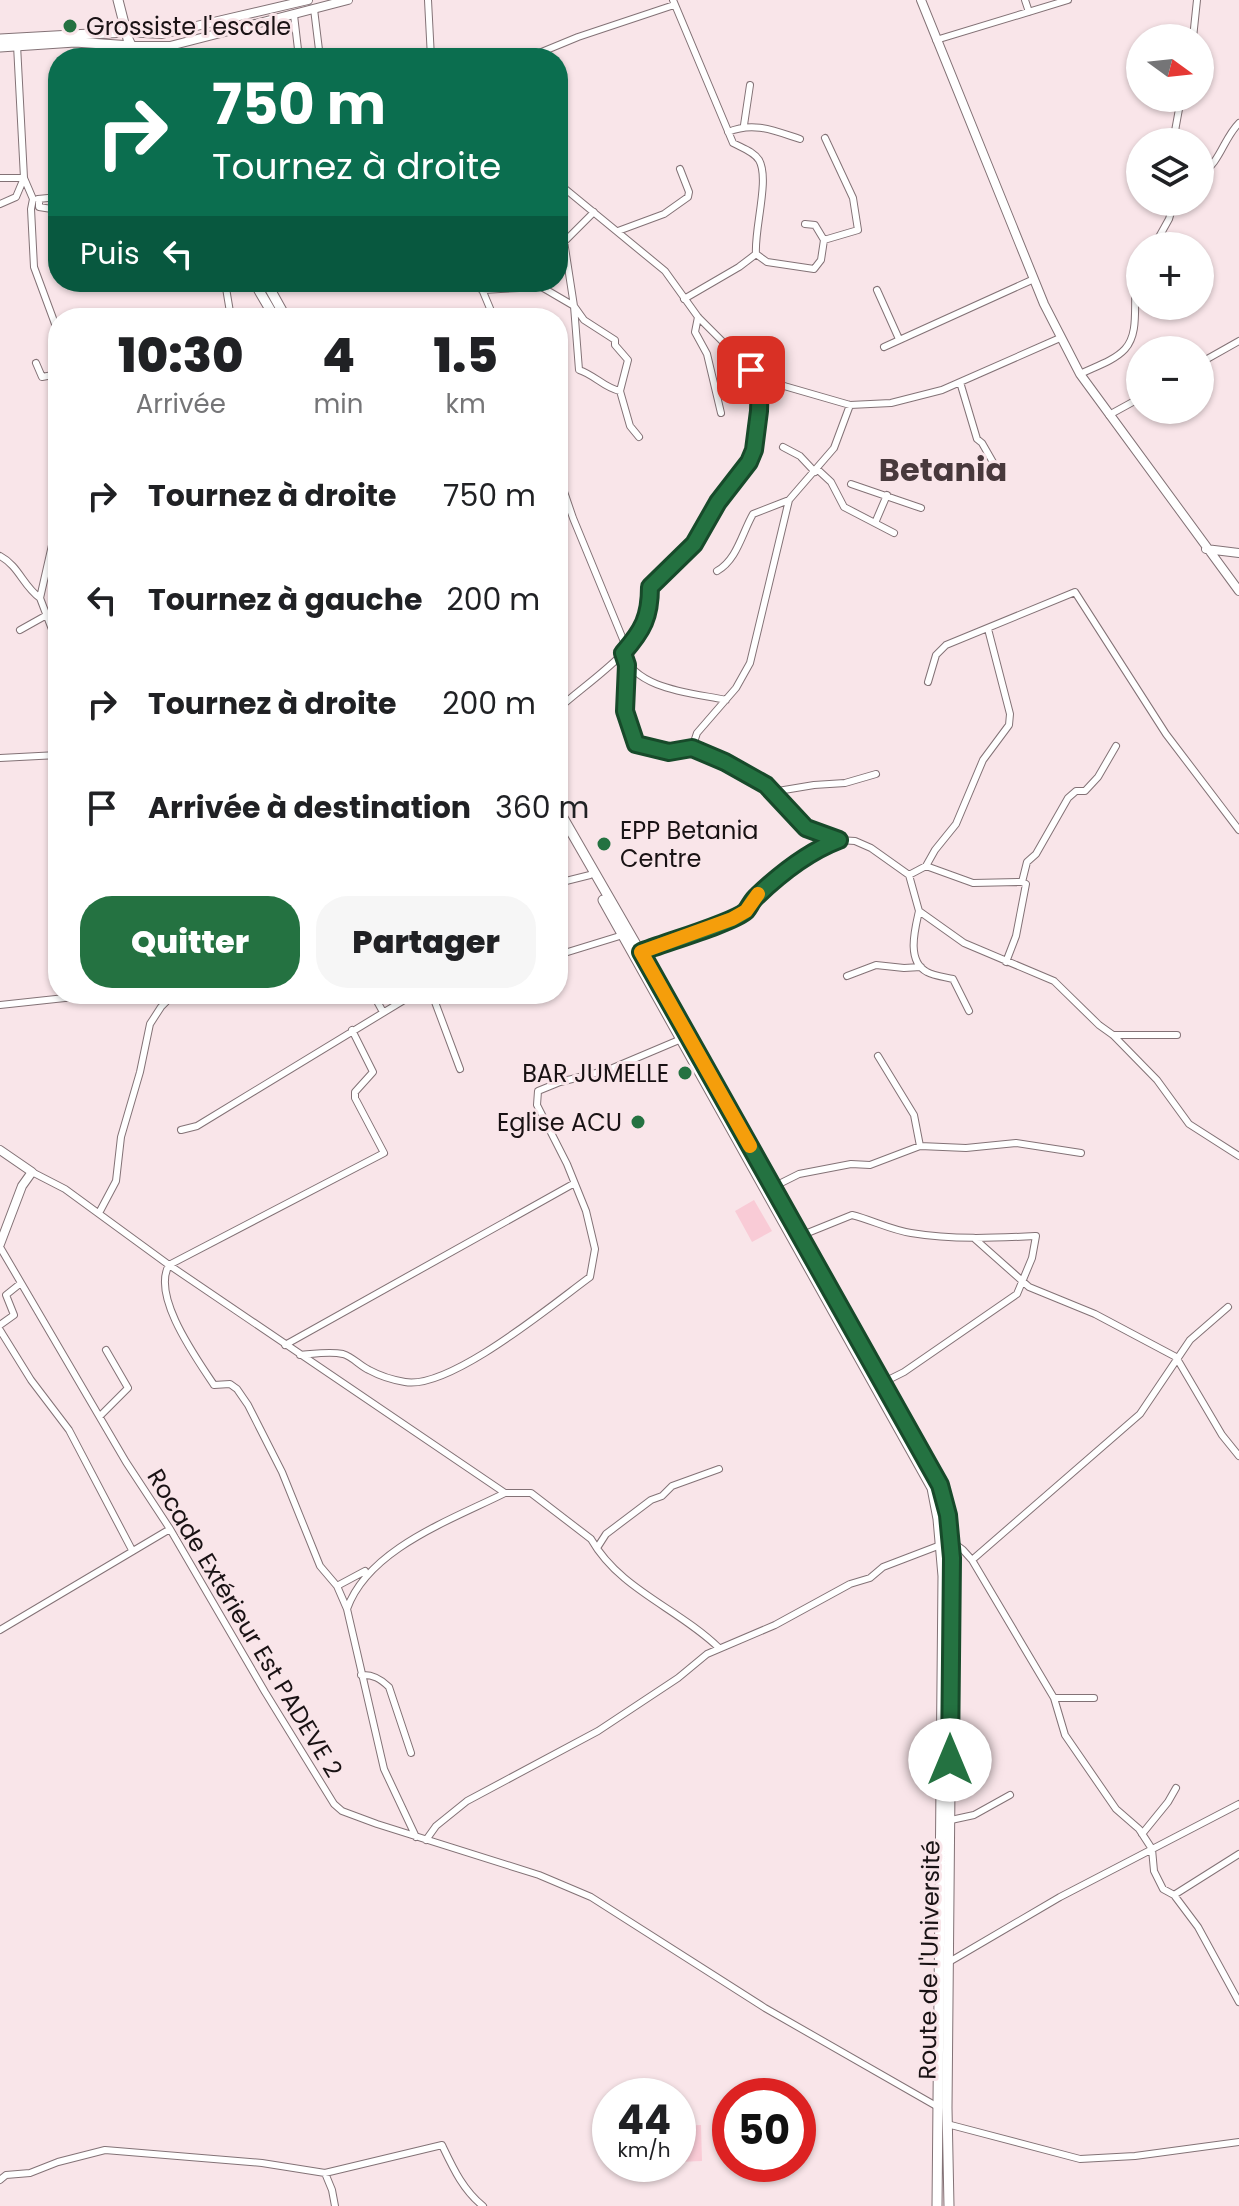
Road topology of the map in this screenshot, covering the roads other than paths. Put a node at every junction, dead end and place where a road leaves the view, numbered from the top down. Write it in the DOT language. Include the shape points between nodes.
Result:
graph roads {
  1 [pos="118,0"];
  2 [pos="308,0"];
  3 [pos="348,0"];
  4 [pos="428,0"];
  5 [pos="921,0"];
  6 [pos="1025,0"];
  7 [pos="1068,0"];
  8 [pos="1197,0"];
  9 [pos="673,2"];
  10 [pos="314,9"];
  11 [pos="1029,12"];
  12 [pos="294,15"];
  13 [pos="1194,24"];
  14 [pos="126,32"];
  15 [pos="0,39"];
  16 [pos="936,40"];
  17 [pos="16,41"];
  18 [pos="111,44"];
  19 [pos="131,46"];
  20 [pos="0,47"];
  21 [pos="111,48"];
  22 [pos="298,48"];
  23 [pos="319,48"];
  24 [pos="430,48"];
  25 [pos="551,48"];
  26 [pos="750,85"];
  27 [pos="1239,123"];
  28 [pos="744,125"];
  29 [pos="728,132"];
  30 [pos="825,138"];
  31 [pos="800,139"];
  32 [pos="1214,164"];
  33 [pos="680,169"];
  34 [pos="0,178"];
  35 [pos="24,178"];
  36 [pos="568,191"];
  37 [pos="48,198"];
  38 [pos="36,199"];
  39 [pos="0,204"];
  40 [pos="48,208"];
  41 [pos="594,212"];
  42 [pos="805,224"];
  43 [pos="618,231"];
  44 [pos="568,237"];
  45 [pos="824,240"];
  46 [pos="756,254"];
  47 [pos="568,267"];
  48 [pos="1034,279"];
  49 [pos="877,290"];
  50 [pos="550,292"];
  51 [pos="684,299"];
  52 [pos="574,306"];
  53 [pos="49,308"];
  54 [pos="698,317"];
  55 [pos="1134,320"];
  56 [pos="1060,338"];
  57 [pos="899,339"];
  58 [pos="1239,341"];
  59 [pos="884,347"];
  60 [pos="1214,355"];
  61 [pos="36,363"];
  62 [pos="1080,374"];
  63 [pos="48,376"];
  64 [pos="760,379"];
  65 [pos="960,382"];
  66 [pos="620,391"];
  67 [pos="850,405"];
  68 [pos="1126,406"];
  69 [pos="721,413"];
  70 [pos="1109,415"];
  71 [pos="639,437"];
  72 [pos="783,447"];
  73 [pos="994,464"];
  74 [pos="816,470"];
  75 [pos="851,484"];
  76 [pos="887,495"];
  77 [pos="789,500"];
  78 [pos="568,503"];
  79 [pos="921,508"];
  80 [pos="875,523"];
  81 [pos="894,533"];
  82 [pos="1206,549"];
  83 [pos="1239,553"];
  84 [pos="0,556"];
  85 [pos="48,563"];
  86 [pos="717,571"];
  87 [pos="1239,591"];
  88 [pos="40,598"];
  89 [pos="45,616"];
  90 [pos="48,623"];
  91 [pos="988,629"];
  92 [pos="20,630"];
  93 [pos="625,651"];
  94 [pos="627,665"];
  95 [pos="928,682"];
  96 [pos="568,700"];
  97 [pos="726,700"];
  98 [pos="1116,746"];
  99 [pos="692,748"];
  100 [pos="48,756"];
  101 [pos="0,758"];
  102 [pos="876,774"];
  103 [pos="772,792"];
  104 [pos="568,826"];
  105 [pos="1239,830"];
  106 [pos="568,837"];
  107 [pos="839,840"];
  108 [pos="926,866"];
  109 [pos="590,875"];
  110 [pos="909,875"];
  111 [pos="568,880"];
  112 [pos="1022,882"];
  113 [pos="919,911"];
  114 [pos="623,935"];
  115 [pos="568,952"];
  116 [pos="641,952"];
  117 [pos="1006,962"];
  118 [pos="921,967"];
  119 [pos="847,976"];
  120 [pos="48,1000"];
  121 [pos="164,1004"];
  122 [pos="379,1004"];
  123 [pos="397,1004"];
  124 [pos="436,1004"];
  125 [pos="0,1005"];
  126 [pos="969,1011"];
  127 [pos="383,1012"];
  128 [pos="352,1030"];
  129 [pos="1113,1035"];
  130 [pos="1177,1035"];
  131 [pos="679,1040"];
  132 [pos="878,1056"];
  133 [pos="460,1069"];
  134 [pos="181,1130"];
  135 [pos="920,1146"];
  136 [pos="0,1150"];
  137 [pos="1081,1153"];
  138 [pos="1239,1156"];
  139 [pos="32,1172"];
  140 [pos="573,1184"];
  141 [pos="773,1187"];
  142 [pos="99,1213"];
  143 [pos="800,1236"];
  144 [pos="975,1239"];
  145 [pos="0,1246"];
  146 [pos="169,1265"];
  147 [pos="1023,1282"];
  148 [pos="21,1283"];
  149 [pos="1228,1307"];
  150 [pos="0,1328"];
  151 [pos="285,1345"];
  152 [pos="106,1350"];
  153 [pos="300,1355"];
  154 [pos="1176,1357"];
  155 [pos="882,1383"];
  156 [pos="100,1416"];
  157 [pos="1239,1456"];
  158 [pos="719,1469"];
  159 [pos="505,1493"];
  160 [pos="170,1529"];
  161 [pos="946,1543"];
  162 [pos="597,1548"];
  163 [pos="132,1550"];
  164 [pos="972,1560"];
  165 [pos="372,1568"];
  166 [pos="337,1586"];
  167 [pos="347,1609"];
  168 [pos="946,1622"];
  169 [pos="0,1630"];
  170 [pos="719,1648"];
  171 [pos="361,1675"];
  172 [pos="1054,1698"];
  173 [pos="1094,1698"];
  174 [pos="411,1753"];
  175 [pos="1176,1788"];
  176 [pos="1010,1795"];
  177 [pos="1239,1804"];
  178 [pos="951,1820"];
  179 [pos="1142,1834"];
  180 [pos="417,1839"];
  181 [pos="426,1840"];
  182 [pos="1152,1849"];
  183 [pos="1239,1854"];
  184 [pos="1174,1895"];
  185 [pos="949,1962"];
  186 [pos="1239,2002"];
  187 [pos="938,2107"];
  188 [pos="947,2124"];
  189 [pos="1239,2142"];
  190 [pos="325,2173"];
  191 [pos="0,2180"];
  192 [pos="335,2206"];
  193 [pos="483,2206"];
  194 [pos="937,2206"];
  195 [pos="949,2206"];
  1 -- 14 [label="main road"];
  2 -- 14 [label="street" via="162,34"];
  3 -- 10 [label="street"];
  4 -- 24 [label="street"];
  5 -- 16 [label="street"];
  6 -- 11 [label="street"];
  7 -- 11 [label="street"];
  8 -- 13 [label="street"];
  9 -- 25 [label="street"];
  9 -- 29 [label="street"];
  10 -- 12 [label="street"];
  10 -- 23 [label="street"];
  11 -- 16 [label="street"];
  12 -- 19 [label="street" via="170,46"];
  12 -- 22 [label="street"];
  14 -- 17 [label="main road"];
  14 -- 19 [label="main road"];
  15 -- 17 [label="main road"];
  16 -- 48 [label="street"];
  17 -- 18 [label="main road"];
  17 -- 20 [label="main road"];
  17 -- 35 [label="street"];
  18 -- 19 [label="main road"];
  18 -- 21 [label="street"];
  26 -- 28 [label="street"];
  27 -- 32 [label="street"];
  28 -- 29 [label="street"];
  28 -- 31 [label="street"];
  29 -- 46 [label="street" via="762,170"];
  30 -- 45 [label="street" via="853,198 858,230"];
  33 -- 43 [label="street" via="688,197 664,214"];
  34 -- 35 [label="street"];
  35 -- 38 [label="street"];
  35 -- 39 [label="street" via="16,197"];
  36 -- 41 [label="street"];
  37 -- 38 [label="street"];
  38 -- 40 [label="street" via="39,207"];
  38 -- 53 [label="street" via="31,209 34,267"];
  41 -- 43 [label="street"];
  41 -- 44 [label="street"];
  42 -- 45 [label="street" via="815,225"];
  43 -- 51 [label="street" via="665,271"];
  45 -- 46 [label="street" via="814,269 767,262"];
  46 -- 51 [label="street"];
  47 -- 52 [label="street"];
  48 -- 56 [label="street"];
  48 -- 57 [label="street"];
  49 -- 57 [label="street"];
  50 -- 52 [label="street"];
  51 -- 54 [label="street"];
  52 -- 66 [label="street" via="584,320 615,340 628,360"];
  52 -- 66 [label="street" via="579,370"];
  54 -- 64 [label="street"];
  54 -- 69 [label="street" via="695,332 707,354"];
  55 -- 62 [label="street" via="1126,348"];
  56 -- 62 [label="street"];
  56 -- 65 [label="street"];
  57 -- 59 [label="street"];
  58 -- 60 [label="street"];
  61 -- 63 [label="street" via="42,377"];
  62 -- 70 [label="street"];
  64 -- 67 [label="street"];
  64 -- 93 [label="street" via="749,462 694,544 650,587 646,622"];
  65 -- 67 [label="street" via="891,403"];
  65 -- 73 [label="street" via="977,439"];
  66 -- 71 [label="street" via="630,426"];
  67 -- 74 [label="street" via="834,448"];
  68 -- 70 [label="street"];
  70 -- 82 [label="street"];
  72 -- 74 [label="street"];
  74 -- 77 [label="street"];
  74 -- 80 [label="street" via="831,482 844,507"];
  75 -- 76 [label="street"];
  76 -- 79 [label="street"];
  76 -- 80 [label="street"];
  77 -- 86 [label="street" via="753,514 731,559"];
  77 -- 97 [label="street" via="755,650"];
  78 -- 93 [label="street"];
  80 -- 81 [label="street"];
  82 -- 83 [label="street"];
  82 -- 87 [label="street"];
  84 -- 88 [label="street"];
  85 -- 88 [label="street"];
  88 -- 89 [label="street"];
  89 -- 90 [label="street"];
  89 -- 92 [label="street"];
  91 -- 95 [label="street" via="946,645 936,655"];
  91 -- 105 [label="street" via="1075,592 1166,734"];
  91 -- 108 [label="street" via="1009,725 983,760 956,824"];
  93 -- 94 [label="street"];
  93 -- 96 [label="street"];
  94 -- 97 [label="street" via="651,682"];
  94 -- 99 [label="street" via="625,711 636,744 669,752"];
  97 -- 99 [label="street" via="705,722"];
  98 -- 112 [label="street" via="1098,777 1085,791 1068,798 1027,862"];
  99 -- 103 [label="street"];
  100 -- 101 [label="street"];
  102 -- 103 [label="street"];
  103 -- 107 [label="street" via="801,824"];
  104 -- 116 [label="main road, Route de l'Université"];
  106 -- 109 [label="main road, Route de l'Université"];
  107 -- 110 [label="street" via="871,848"];
  107 -- 116 [label="street" via="769,885 732,919"];
  108 -- 110 [label="street"];
  108 -- 112 [label="street" via="973,883"];
  109 -- 111 [label="street"];
  109 -- 114 [label="main road, Route de l'Université"];
  110 -- 113 [label="street"];
  112 -- 117 [label="street" via="1026,884 1020,923"];
  113 -- 117 [label="street" via="964,943"];
  113 -- 118 [label="street" via="913,937"];
  114 -- 115 [label="street"];
  114 -- 131 [label="main road, Route de l'Université"];
  116 -- 141 [label="main road, Route de l'Université"];
  117 -- 129 [label="street" via="1054,981"];
  118 -- 119 [label="street" via="876,965"];
  118 -- 126 [label="street" via="953,979"];
  120 -- 125 [label="street"];
  121 -- 142 [label="street" via="150,1024 121,1137 116,1181"];
  122 -- 127 [label="street"];
  123 -- 127 [label="street"];
  124 -- 133 [label="street"];
  127 -- 128 [label="street"];
  128 -- 134 [label="street" via="197,1126"];
  128 -- 146 [label="street" via="373,1072 355,1098 384,1153"];
  129 -- 130 [label="street"];
  129 -- 138 [label="street" via="1157,1080 1189,1124"];
  131 -- 140 [label="street" via="608,1070 538,1091 537,1105"];
  131 -- 161 [label="main road, Route de l'Université" via="932,1488"];
  132 -- 135 [label="street" via="914,1115"];
  135 -- 137 [label="street" via="1016,1143"];
  135 -- 141 [label="street" via="870,1165 799,1174"];
  136 -- 139 [label="street"];
  139 -- 142 [label="street"];
  139 -- 145 [label="street" via="9,1215"];
  140 -- 151 [label="street"];
  140 -- 153 [label="street" via="593,1240 590,1277 491,1349 418,1383 388,1378 346,1355"];
  141 -- 143 [label="main road, Route de l'Université"];
  142 -- 146 [label="street"];
  143 -- 144 [label="street" via="852,1215 911,1233"];
  143 -- 155 [label="main road, Route de l'Université"];
  144 -- 147 [label="street"];
  144 -- 147 [label="street" via="1036,1236"];
  145 -- 148 [label="street, Rocade Extérieur Est PADEVE 2"];
  146 -- 151 [label="street"];
  146 -- 166 [label="street" via="164,1283 187,1343 214,1385 230,1384 248,1405 320,1566"];
  147 -- 154 [label="street"];
  147 -- 155 [label="street" via="1017,1294"];
  148 -- 150 [label="street" via="6,1295 14,1315"];
  148 -- 156 [label="street, Rocade Extérieur Est PADEVE 2"];
  149 -- 154 [label="street"];
  150 -- 163 [label="street" via="69,1430"];
  151 -- 153 [label="street"];
  152 -- 156 [label="street" via="128,1388"];
  153 -- 159 [label="street"];
  154 -- 157 [label="street"];
  154 -- 164 [label="street" via="1133,1421"];
  155 -- 161 [label="main road, Route de l'Université" via="940,1485 948,1515"];
  156 -- 160 [label="street, Rocade Extérieur Est PADEVE 2"];
  158 -- 162 [label="street" via="672,1486 606,1534"];
  159 -- 162 [label="street" via="531,1493"];
  159 -- 165 [label="street" via="415,1539"];
  160 -- 163 [label="street"];
  160 -- 180 [label="street, Rocade Extérieur Est PADEVE 2" via="334,1804"];
  161 -- 164 [label="street"];
  161 -- 168 [label="main road, Route de l'Université"];
  161 -- 170 [label="street" via="883,1567 775,1625"];
  162 -- 170 [label="street" via="639,1592"];
  163 -- 169 [label="street"];
  164 -- 172 [label="street"];
  165 -- 166 [label="street"];
  165 -- 167 [label="street"];
  166 -- 167 [label="street"];
  167 -- 171 [label="street"];
  168 -- 178 [label="main road, Route de l'Université"];
  168 -- 187 [label="main road, Route de l'Université"];
  170 -- 181 [label="street" via="598,1731 467,1801"];
  171 -- 174 [label="street" via="389,1687"];
  171 -- 180 [label="street" via="384,1769"];
  172 -- 173 [label="street"];
  172 -- 179 [label="street" via="1074,1751 1116,1809"];
  175 -- 179 [label="street"];
  176 -- 178 [label="street" via="981,1812"];
  177 -- 182 [label="street"];
  178 -- 185 [label="main road, Route de l'Université"];
  179 -- 182 [label="street"];
  180 -- 181 [label="street, Rocade Extérieur Est PADEVE 2"];
  181 -- 187 [label="street, Rocade Extérieur Est PADEVE 2" via="591,1897 765,2008"];
  182 -- 184 [label="street" via="1154,1871 1163,1889"];
  182 -- 185 [label="street"];
  183 -- 184 [label="street"];
  184 -- 186 [label="street"];
  185 -- 188 [label="main road, Route de l'Université"];
  187 -- 194 [label="main road, Route de l'Université"];
  188 -- 189 [label="street" via="1080,2159"];
  188 -- 195 [label="main road, Route de l'Université"];
  190 -- 191 [label="street" via="105,2150"];
  190 -- 192 [label="street"];
  190 -- 193 [label="street" via="442,2145 465,2187"];
}
